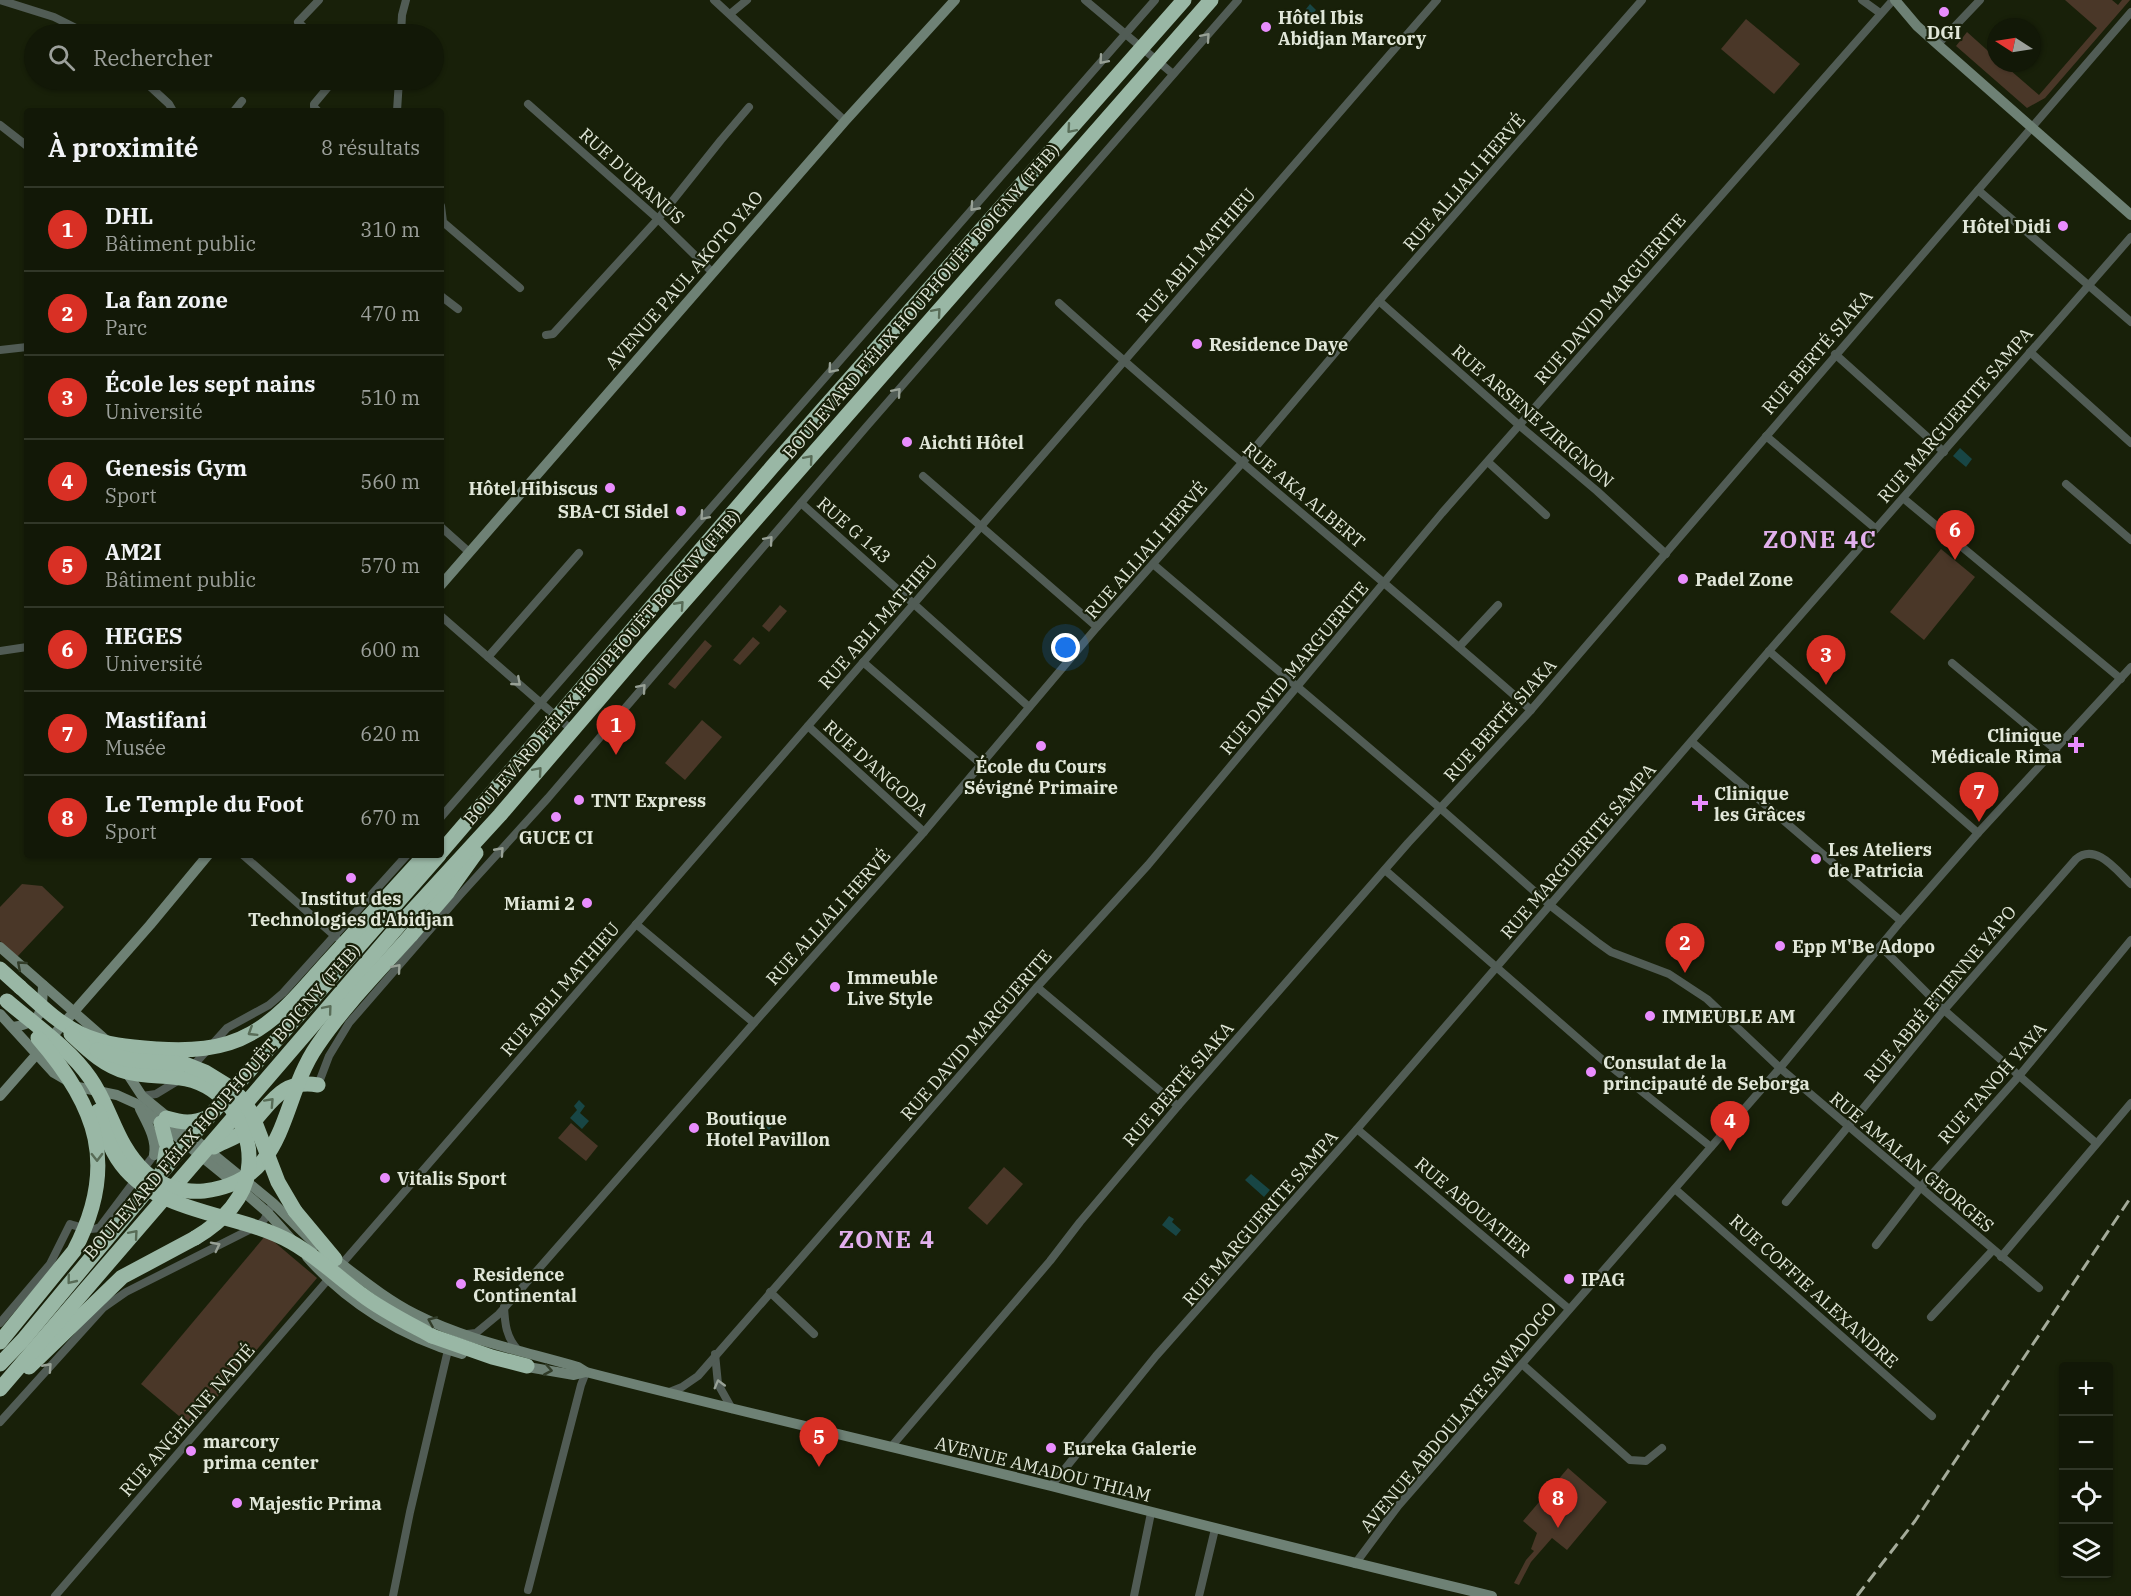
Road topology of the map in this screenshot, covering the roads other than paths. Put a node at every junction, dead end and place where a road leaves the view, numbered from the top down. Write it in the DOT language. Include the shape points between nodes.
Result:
graph roads {
  1 [pos="0,0"];
  2 [pos="319,0"];
  3 [pos="406,0"];
  4 [pos="714,0"];
  5 [pos="747,0"];
  6 [pos="955,0"];
  7 [pos="1085,0"];
  8 [pos="1155,0"];
  9 [pos="1184,0"];
  10 [pos="1211,0"];
  11 [pos="1238,0"];
  12 [pos="1437,0"];
  13 [pos="1642,0"];
  14 [pos="1862,0"];
  15 [pos="1894,0"];
  16 [pos="1980,0"];
  17 [pos="945,5"];
  18 [pos="2131,12"];
  19 [pos="1880,13"];
  20 [pos="730,14"];
  21 [pos="68,24"];
  22 [pos="300,24"];
  23 [pos="402,24"];
  24 [pos="1126,34"];
  25 [pos="1938,44"];
  26 [pos="1142,48"];
  27 [pos="1158,61"];
  28 [pos="1173,74"];
  29 [pos="154,90"];
  30 [pos="326,90"];
  31 [pos="398,90"];
  32 [pos="242,101"];
  33 [pos="528,104"];
  34 [pos="749,107"];
  35 [pos="171,108"];
  36 [pos="236,108"];
  37 [pos="315,108"];
  38 [pos="397,108"];
  39 [pos="845,121"];
  40 [pos="0,125"];
  41 [pos="2030,128"];
  42 [pos="24,144"];
  43 [pos="1978,190"];
  44 [pos="2131,215"];
  45 [pos="658,219"];
  46 [pos="444,225"];
  47 [pos="2131,237"];
  48 [pos="713,273"];
  49 [pos="2090,285"];
  50 [pos="520,288"];
  51 [pos="444,298"];
  52 [pos="1379,301"];
  53 [pos="1059,303"];
  54 [pos="458,309"];
  55 [pos="2131,322"];
  56 [pos="546,335"];
  57 [pos="24,347"];
  58 [pos="0,350"];
  59 [pos="2030,352"];
  60 [pos="1835,354"];
  61 [pos="1124,362"];
  62 [pos="1520,426"];
  63 [pos="1766,436"];
  64 [pos="2131,443"];
  65 [pos="1944,452"];
  66 [pos="1488,462"];
  67 [pos="1242,463"];
  68 [pos="923,476"];
  69 [pos="2066,484"];
  70 [pos="1903,498"];
  71 [pos="801,503"];
  72 [pos="1546,514"];
  73 [pos="980,526"];
  74 [pos="1876,529"];
  75 [pos="444,530"];
  76 [pos="2131,540"];
  77 [pos="469,552"];
  78 [pos="579,553"];
  79 [pos="1666,554"];
  80 [pos="1153,564"];
  81 [pos="444,581"];
  82 [pos="1385,583"];
  83 [pos="914,604"];
  84 [pos="1498,605"];
  85 [pos="444,619"];
  86 [pos="1097,627"];
  87 [pos="24,647"];
  88 [pos="1460,647"];
  89 [pos="0,651"];
  90 [pos="1769,651"];
  91 [pos="488,657"];
  92 [pos="863,662"];
  93 [pos="1952,663"];
  94 [pos="2131,667"];
  95 [pos="2121,679"];
  96 [pos="1297,687"];
  97 [pos="541,703"];
  98 [pos="1029,707"];
  99 [pos="1531,711"];
  100 [pos="558,717"];
  101 [pos="808,726"];
  102 [pos="573,730"];
  103 [pos="1692,742"];
  104 [pos="2056,750"];
  105 [pos="528,753"];
  106 [pos="982,765"];
  107 [pos="1440,807"];
  108 [pos="444,814"];
  109 [pos="500,815"];
  110 [pos="924,832"];
  111 [pos="1978,833"];
  112 [pos="444,836"];
  113 [pos="444,849"];
  114 [pos="206,858"];
  115 [pos="246,858"];
  116 [pos="404,858"];
  117 [pos="422,858"];
  118 [pos="437,858"];
  119 [pos="1385,870"];
  120 [pos="2131,884"];
  121 [pos="1551,906"];
  122 [pos="1900,921"];
  123 [pos="636,924"];
  124 [pos="336,937"];
  125 [pos="2131,940"];
  126 [pos="1880,946"];
  127 [pos="0,947"];
  128 [pos="1496,968"];
  129 [pos="0,969"];
  130 [pos="43,985"];
  131 [pos="20,987"];
  132 [pos="1037,987"];
  133 [pos="2,1004"];
  134 [pos="74,1010"];
  135 [pos="1944,1010"];
  136 [pos="754,1023"];
  137 [pos="89,1026"];
  138 [pos="13,1027"];
  139 [pos="83,1045"];
  140 [pos="36,1053"];
  141 [pos="75,1059"];
  142 [pos="1779,1068"];
  143 [pos="54,1073"];
  144 [pos="2019,1076"];
  145 [pos="318,1085"];
  146 [pos="0,1096"];
  147 [pos="139,1100"];
  148 [pos="2131,1103"];
  149 [pos="1178,1106"];
  150 [pos="211,1116"];
  151 [pos="164,1120"];
  152 [pos="1848,1127"];
  153 [pos="1357,1129"];
  154 [pos="190,1140"];
  155 [pos="2096,1143"];
  156 [pos="1711,1147"];
  157 [pos="160,1153"];
  158 [pos="205,1153"];
  159 [pos="163,1171"];
  160 [pos="1920,1188"];
  161 [pos="1676,1189"];
  162 [pos="1786,1202"];
  163 [pos="271,1208"];
  164 [pos="1876,1245"];
  165 [pos="1993,1250"];
  166 [pos="2001,1257"];
  167 [pos="338,1262"];
  168 [pos="328,1279"];
  169 [pos="2038,1288"];
  170 [pos="770,1292"];
  171 [pos="504,1307"];
  172 [pos="1569,1309"];
  173 [pos="1931,1317"];
  174 [pos="0,1323"];
  175 [pos="814,1334"];
  176 [pos="465,1335"];
  177 [pos="0,1342"];
  178 [pos="448,1350"];
  179 [pos="520,1352"];
  180 [pos="715,1354"];
  181 [pos="0,1364"];
  182 [pos="1522,1365"];
  183 [pos="527,1366"];
  184 [pos="586,1372"];
  185 [pos="0,1391"];
  186 [pos="667,1393"];
  187 [pos="733,1410"];
  188 [pos="1932,1416"];
  189 [pos="0,1422"];
  190 [pos="891,1447"];
  191 [pos="1662,1448"];
  192 [pos="1051,1486"];
  193 [pos="1151,1513"];
  194 [pos="1215,1529"];
  195 [pos="1355,1564"];
  196 [pos="528,1590"];
  197 [pos="55,1596"];
  198 [pos="393,1596"];
  199 [pos="1134,1596"];
  200 [pos="1199,1596"];
  201 [pos="1492,1596"];
  1 -- 21 [label="street"];
  2 -- 22 [label="street"];
  3 -- 23 [label="street"];
  4 -- 20 [label="street"];
  5 -- 20 [label="street"];
  6 -- 17 [label="street, AVENUE PAUL AKOTO YAO"];
  7 -- 24 [label="street"];
  8 -- 24 [label="street"];
  9 -- 26 [label="highway, BOULEVARD FÉLIX HOUPHOUËT BOIGNY (FHB)"];
  10 -- 27 [label="highway, BOULEVARD FÉLIX HOUPHOUËT BOIGNY (FHB)"];
  28 -- 11 [label="street, one-way"];
  12 -- 61 [label="street, RUE ABLI MATHIEU"];
  13 -- 52 [label="street, RUE ALLIALI HERVÉ"];
  14 -- 19 [label="street"];
  15 -- 19 [label="street, RUE DAVID MARGUERITE"];
  15 -- 25 [label="street"];
  16 -- 25 [label="street"];
  17 -- 39 [label="street, AVENUE PAUL AKOTO YAO"];
  18 -- 41 [label="street, RUE BERTÉ SIAKA"];
  19 -- 62 [label="street, RUE DAVID MARGUERITE"];
  20 -- 39 [label="street"];
  24 -- 26 [label="street"];
  24 -- 97 [label="street, one-way"];
  25 -- 41 [label="street"];
  26 -- 27 [label="street"];
  26 -- 100 [label="highway, BOULEVARD FÉLIX HOUPHOUËT BOIGNY (FHB), one-way" via="772,467"];
  27 -- 28 [label="street"];
  102 -- 27 [label="highway, BOULEVARD FÉLIX HOUPHOUËT BOIGNY (FHB), one-way"];
  71 -- 28 [label="street, one-way"];
  29 -- 35 [label="street"];
  30 -- 37 [label="street"];
  31 -- 38 [label="street"];
  32 -- 36 [label="street"];
  33 -- 45 [label="street, RUE D'URANUS"];
  34 -- 45 [label="street"];
  39 -- 48 [label="street, AVENUE PAUL AKOTO YAO"];
  40 -- 42 [label="street"];
  41 -- 43 [label="street, RUE BERTÉ SIAKA"];
  41 -- 44 [label="street"];
  43 -- 49 [label="street"];
  43 -- 60 [label="street, RUE BERTÉ SIAKA"];
  45 -- 48 [label="street, RUE D'URANUS"];
  45 -- 56 [label="street" via="553,334"];
  46 -- 50 [label="street"];
  47 -- 49 [label="street, RUE MARGUERITE SAMPA"];
  48 -- 77 [label="street, AVENUE PAUL AKOTO YAO"];
  49 -- 55 [label="street"];
  49 -- 59 [label="street, RUE MARGUERITE SAMPA"];
  51 -- 54 [label="street"];
  52 -- 62 [label="street, RUE ARSENE ZIRIGNON"];
  52 -- 67 [label="street, RUE ALLIALI HERVÉ"];
  53 -- 61 [label="street, RUE AKA ALBERT"];
  57 -- 58 [label="street"];
  59 -- 64 [label="street"];
  59 -- 65 [label="street, RUE MARGUERITE SAMPA"];
  60 -- 63 [label="street, RUE BERTÉ SIAKA"];
  60 -- 65 [label="street"];
  61 -- 67 [label="street, RUE AKA ALBERT"];
  61 -- 73 [label="street, RUE ABLI MATHIEU"];
  62 -- 66 [label="street, RUE DAVID MARGUERITE"];
  62 -- 79 [label="street, RUE ARSENE ZIRIGNON"];
  63 -- 74 [label="street"];
  63 -- 79 [label="street, RUE BERTÉ SIAKA"];
  65 -- 70 [label="street, RUE MARGUERITE SAMPA"];
  66 -- 72 [label="street"];
  66 -- 82 [label="street, RUE DAVID MARGUERITE"];
  67 -- 80 [label="street, RUE ALLIALI HERVÉ"];
  67 -- 82 [label="street, RUE AKA ALBERT"];
  68 -- 73 [label="street"];
  69 -- 76 [label="street"];
  70 -- 74 [label="street, RUE MARGUERITE SAMPA"];
  70 -- 95 [label="street"];
  71 -- 83 [label="street, RUE G 143"];
  145 -- 71 [label="street, one-way" via="349,1023"];
  73 -- 83 [label="street, RUE ABLI MATHIEU"];
  73 -- 86 [label="street"];
  74 -- 90 [label="street, RUE MARGUERITE SAMPA"];
  75 -- 77 [label="street"];
  77 -- 81 [label="street, AVENUE PAUL AKOTO YAO"];
  78 -- 91 [label="street"];
  79 -- 99 [label="street, RUE BERTÉ SIAKA"];
  80 -- 86 [label="street, RUE ALLIALI HERVÉ"];
  80 -- 96 [label="street, RUE AMALAN GEORGES"];
  82 -- 88 [label="street, RUE AKA ALBERT"];
  82 -- 96 [label="street, RUE DAVID MARGUERITE"];
  83 -- 92 [label="street, RUE ABLI MATHIEU"];
  83 -- 98 [label="street, RUE G 143"];
  84 -- 88 [label="street"];
  85 -- 91 [label="street"];
  86 -- 98 [label="street, RUE ALLIALI HERVÉ"];
  87 -- 89 [label="street"];
  88 -- 99 [label="street, RUE AKA ALBERT"];
  90 -- 103 [label="street, RUE MARGUERITE SAMPA"];
  90 -- 111 [label="street"];
  91 -- 97 [label="street, one-way"];
  92 -- 101 [label="street, RUE ABLI MATHIEU"];
  92 -- 106 [label="street"];
  93 -- 104 [label="street"];
  94 -- 95 [label="street, AVENUE ABDOULAYE SAWADOGO"];
  95 -- 104 [label="street, AVENUE ABDOULAYE SAWADOGO"];
  96 -- 107 [label="street, RUE AMALAN GEORGES"];
  96 -- 132 [label="street, RUE DAVID MARGUERITE" via="1148,865"];
  97 -- 100 [label="street"];
  97 -- 108 [label="street"];
  98 -- 106 [label="street, RUE ALLIALI HERVÉ"];
  99 -- 107 [label="street, RUE BERTÉ SIAKA"];
  100 -- 102 [label="street"];
  100 -- 105 [label="highway, BOULEVARD FÉLIX HOUPHOUËT BOIGNY (FHB)"];
  101 -- 110 [label="street, RUE D'ANGODA"];
  101 -- 123 [label="street, RUE ABLI MATHIEU"];
  109 -- 102 [label="highway, BOULEVARD FÉLIX HOUPHOUËT BOIGNY (FHB), one-way"];
  103 -- 121 [label="street, RUE MARGUERITE SAMPA"];
  103 -- 122 [label="street"];
  104 -- 111 [label="street, AVENUE ABDOULAYE SAWADOGO"];
  105 -- 112 [label="highway"];
  105 -- 113 [label="highway, BOULEVARD FÉLIX HOUPHOUËT BOIGNY (FHB)"];
  106 -- 110 [label="street, RUE ALLIALI HERVÉ"];
  107 -- 119 [label="street, RUE BERTÉ SIAKA"];
  107 -- 121 [label="street, RUE AMALAN GEORGES"];
  109 -- 141 [label="highway, bridge" via="448,892 315,1048 271,1152 249,1175 229,1186 186,1191 148,1174 125,1148 94,1084"];
  158 -- 109 [label="highway, BOULEVARD FÉLIX HOUPHOUËT BOIGNY (FHB), one-way" via="400,924"];
  110 -- 136 [label="street, RUE ALLIALI HERVÉ"];
  111 -- 122 [label="street, AVENUE ABDOULAYE SAWADOGO"];
  114 -- 134 [label="street"];
  115 -- 124 [label="street"];
  116 -- 124 [label="street"];
  117 -- 131 [label="highway, one-way, bridge" via="286,1007 251,1034 232,1042 214,1047 164,1049 95,1040 56,1019"];
  118 -- 150 [label="highway, BOULEVARD FÉLIX HOUPHOUËT BOIGNY (FHB)"];
  119 -- 128 [label="street"];
  119 -- 149 [label="street, RUE BERTÉ SIAKA"];
  120 -- 135 [label="street, RUE ABBÉ ETIENNE YAPO" via="2100,856 2082,854"];
  121 -- 128 [label="street, RUE MARGUERITE SAMPA"];
  121 -- 142 [label="street, RUE AMALAN GEORGES" via="1611,952 1669,974 1707,999"];
  122 -- 126 [label="street, AVENUE ABDOULAYE SAWADOGO"];
  123 -- 136 [label="street"];
  123 -- 167 [label="street, RUE ABLI MATHIEU"];
  124 -- 147 [label="street" via="269,1005 227,1028 180,1079"];
  125 -- 144 [label="street, RUE TANOH YAYA"];
  126 -- 135 [label="street"];
  126 -- 142 [label="street, AVENUE ABDOULAYE SAWADOGO"];
  130 -- 127 [label="street, one-way"];
  128 -- 153 [label="street, RUE MARGUERITE SAMPA"];
  128 -- 156 [label="street"];
  129 -- 131 [label="highway"];
  130 -- 134 [label="street"];
  130 -- 138 [label="street" via="41,1011 36,1020"];
  131 -- 139 [label="highway, bridge"];
  132 -- 149 [label="street"];
  132 -- 170 [label="street, RUE DAVID MARGUERITE"];
  133 -- 138 [label="street"];
  133 -- 141 [label="highway, bridge"];
  133 -- 177 [label="highway, one-way, bridge" via="59,1062 81,1097 92,1121 97,1161 91,1209 74,1251"];
  134 -- 137 [label="street"];
  134 -- 140 [label="street"];
  135 -- 144 [label="street"];
  135 -- 152 [label="street, RUE ABBÉ ETIENNE YAPO"];
  136 -- 171 [label="street, RUE ALLIALI HERVÉ"];
  137 -- 143 [label="street" via="73,1032 56,1052"];
  137 -- 147 [label="street" via="110,1043"];
  138 -- 140 [label="street"];
  139 -- 167 [label="highway, bridge" via="130,1060 185,1065 231,1088 251,1112 278,1182 295,1211"];
  139 -- 185 [label="highway, bridge" via="99,1059 127,1072 186,1079 214,1091 235,1113 247,1137 249,1169 232,1209 220,1222 122,1277"];
  140 -- 143 [label="street"];
  140 -- 146 [label="street"];
  141 -- 183 [label="highway, bridge" via="117,1159 146,1187 188,1207 241,1221 292,1242 376,1304 432,1336"];
  142 -- 152 [label="street, RUE AMALAN GEORGES"];
  142 -- 156 [label="street, AVENUE ABDOULAYE SAWADOGO"];
  143 -- 147 [label="street" via="78,1087"];
  144 -- 155 [label="street"];
  144 -- 160 [label="street, RUE TANOH YAYA"];
  158 -- 145 [label="highway, one-way" via="242,1133 276,1095 297,1084"];
  147 -- 151 [label="street, AVENUE AMADOU THIAM"];
  147 -- 157 [label="street"];
  148 -- 155 [label="street"];
  149 -- 190 [label="street, RUE BERTÉ SIAKA"];
  150 -- 151 [label="highway" via="184,1124"];
  150 -- 154 [label="highway, BOULEVARD FÉLIX HOUPHOUËT BOIGNY (FHB)"];
  151 -- 154 [label="street, AVENUE AMADOU THIAM"];
  151 -- 157 [label="highway" via="166,1138"];
  152 -- 160 [label="street, RUE AMALAN GEORGES"];
  152 -- 162 [label="street, RUE ABBÉ ETIENNE YAPO"];
  153 -- 172 [label="street, RUE ABOUATIER"];
  153 -- 192 [label="street, RUE MARGUERITE SAMPA" via="1156,1356"];
  154 -- 157 [label="street"];
  154 -- 158 [label="street, AVENUE AMADOU THIAM"];
  154 -- 159 [label="highway, BOULEVARD FÉLIX HOUPHOUËT BOIGNY (FHB)"];
  155 -- 166 [label="street"];
  156 -- 161 [label="street, AVENUE ABDOULAYE SAWADOGO"];
  157 -- 159 [label="highway"];
  157 -- 174 [label="street" via="100,1227 89,1229 70,1224 50,1264"];
  158 -- 163 [label="street, AVENUE AMADOU THIAM"];
  185 -- 158 [label="highway, BOULEVARD FÉLIX HOUPHOUËT BOIGNY (FHB), one-way"];
  159 -- 181 [label="highway, BOULEVARD FÉLIX HOUPHOUËT BOIGNY (FHB), one-way"];
  160 -- 164 [label="street, RUE TANOH YAYA"];
  160 -- 165 [label="street, RUE AMALAN GEORGES"];
  161 -- 172 [label="street, AVENUE ABDOULAYE SAWADOGO"];
  161 -- 188 [label="street, RUE COFFIE ALEXANDRE"];
  163 -- 167 [label="street, AVENUE AMADOU THIAM"];
  163 -- 168 [label="street, AVENUE AMADOU THIAM"];
  189 -- 163 [label="street, one-way" via="103,1308 126,1292 259,1225"];
  165 -- 166 [label="street, RUE AMALAN GEORGES"];
  165 -- 173 [label="street"];
  166 -- 169 [label="street, RUE AMALAN GEORGES"];
  167 -- 168 [label="street, RUE ANGELINE NADIÉ"];
  176 -- 167 [label="street, AVENUE AMADOU THIAM, one-way" via="415,1314"];
  168 -- 178 [label="street, AVENUE AMADOU THIAM" via="394,1326"];
  168 -- 197 [label="street, RUE ANGELINE NADIÉ"];
  170 -- 175 [label="street"];
  170 -- 180 [label="street, RUE DAVID MARGUERITE"];
  171 -- 176 [label="street, RUE ALLIALI HERVÉ" via="476,1333"];
  171 -- 179 [label="street" via="508,1336"];
  172 -- 182 [label="street, AVENUE ABDOULAYE SAWADOGO"];
  176 -- 179 [label="street, AVENUE AMADOU THIAM"];
  178 -- 183 [label="street, AVENUE AMADOU THIAM"];
  178 -- 198 [label="street"];
  179 -- 184 [label="street, AVENUE AMADOU THIAM"];
  180 -- 186 [label="street, RUE DAVID MARGUERITE" via="698,1376"];
  187 -- 180 [label="street, one-way" via="718,1384"];
  182 -- 191 [label="street" via="1630,1460 1646,1461"];
  182 -- 195 [label="street, AVENUE ABDOULAYE SAWADOGO" via="1398,1506"];
  183 -- 184 [label="street, AVENUE AMADOU THIAM, one-way" via="574,1375"];
  184 -- 186 [label="street, AVENUE AMADOU THIAM"];
  184 -- 196 [label="street"];
  186 -- 187 [label="street, AVENUE AMADOU THIAM"];
  187 -- 190 [label="street, AVENUE AMADOU THIAM"];
  190 -- 192 [label="street, AVENUE AMADOU THIAM"];
  192 -- 193 [label="street, AVENUE AMADOU THIAM"];
  193 -- 194 [label="street, AVENUE AMADOU THIAM"];
  193 -- 199 [label="street"];
  194 -- 195 [label="street, AVENUE AMADOU THIAM"];
  194 -- 200 [label="street"];
  195 -- 201 [label="street, AVENUE AMADOU THIAM"];
}
